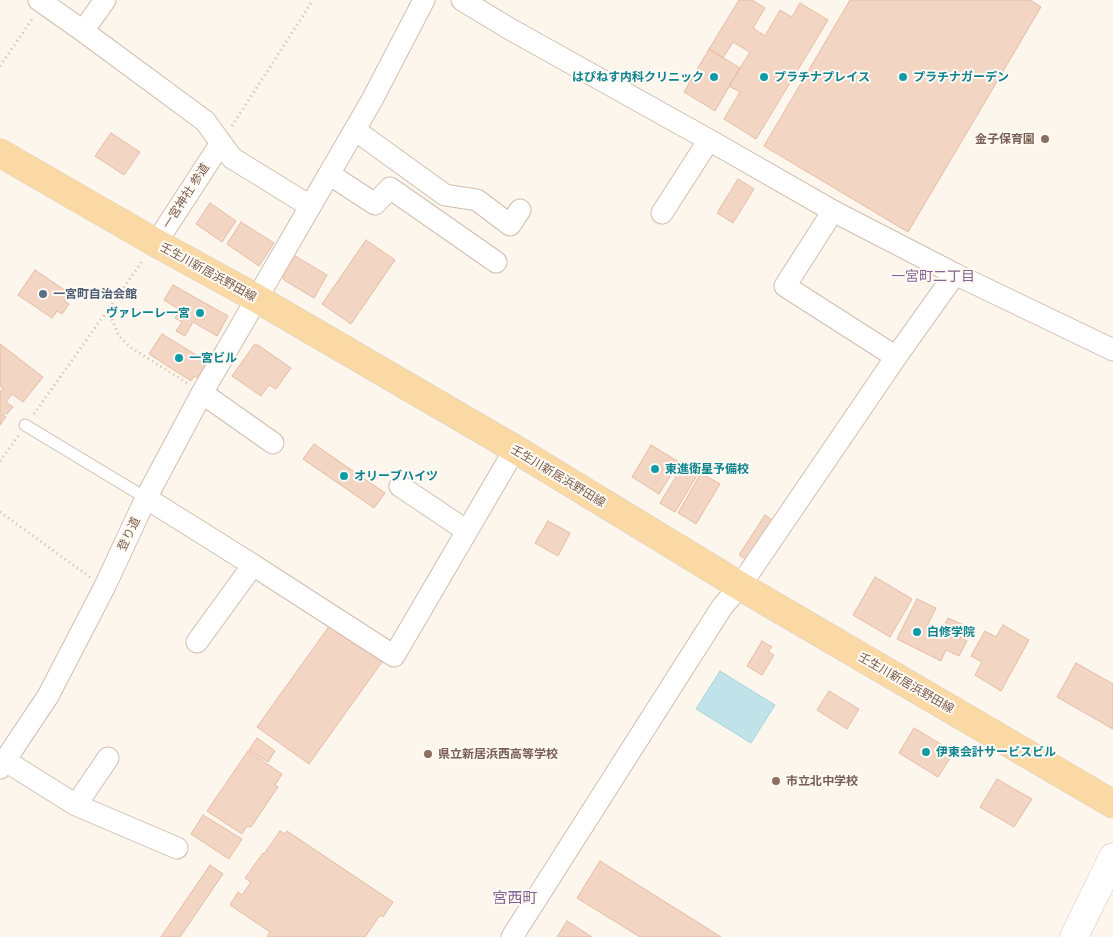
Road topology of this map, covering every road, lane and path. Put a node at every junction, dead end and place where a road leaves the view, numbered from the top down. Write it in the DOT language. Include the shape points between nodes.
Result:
graph roads {
  1 [pos="105,0"];
  2 [pos="313,0"];
  3 [pos="424,0"];
  4 [pos="462,0"];
  5 [pos="41,1"];
  6 [pos="83,31"];
  7 [pos="0,66"];
  8 [pos="355,130"];
  9 [pos="709,140"];
  10 [pos="220,143"];
  11 [pos="0,153"];
  12 [pos="329,174"];
  13 [pos="310,206"];
  14 [pos="520,210"];
  15 [pos="833,211"];
  16 [pos="662,213"];
  17 [pos="156,243"];
  18 [pos="496,262"];
  19 [pos="955,274"];
  20 [pos="256,298"];
  21 [pos="108,310"];
  22 [pos="1113,350"];
  23 [pos="896,357"];
  24 [pos="202,393"];
  25 [pos="26,426"];
  26 [pos="273,442"];
  27 [pos="515,449"];
  28 [pos="0,461"];
  29 [pos="400,486"];
  30 [pos="146,498"];
  31 [pos="0,512"];
  32 [pos="467,531"];
  33 [pos="252,565"];
  34 [pos="740,586"];
  35 [pos="104,588"];
  36 [pos="197,642"];
  37 [pos="108,758"];
  38 [pos="2,764"];
  39 [pos="1113,804"];
  40 [pos="76,805"];
  41 [pos="178,848"];
  42 [pos="1113,857"];
  43 [pos="512,937"];
  44 [pos="1074,937"];
  1 -- 6 [label="street"];
  2 -- 10 [label="path"];
  3 -- 8 [label="street, 登り道"];
  4 -- 9 [label="street"];
  5 -- 6 [label="street"];
  5 -- 7 [label="path"];
  6 -- 10 [label="street" via="205,121"];
  8 -- 12 [label="street, 登り道"];
  8 -- 14 [label="street" via="445,195 477,200 510,225"];
  9 -- 15 [label="street"];
  9 -- 16 [label="street"];
  10 -- 13 [label="street" via="232,158"];
  10 -- 17 [label="street, 一宮神社 参道"];
  11 -- 17 [label="main road, 壬生川新居浜野田線"];
  12 -- 13 [label="street, 登り道"];
  12 -- 18 [label="street" via="375,204 390,188"];
  13 -- 20 [label="street, 登り道"];
  15 -- 19 [label="street"];
  15 -- 23 [label="street" via="785,286"];
  17 -- 20 [label="main road, 壬生川新居浜野田線"];
  17 -- 21 [label="path, 一宮神社 参道"];
  19 -- 22 [label="street"];
  19 -- 23 [label="street"];
  20 -- 24 [label="street, 登り道"];
  20 -- 27 [label="main road, 壬生川新居浜野田線"];
  21 -- 24 [label="path" via="119,336 130,347"];
  21 -- 25 [label="path, 一宮神社 参道"];
  23 -- 34 [label="street"];
  24 -- 26 [label="street"];
  24 -- 30 [label="street, 登り道"];
  25 -- 28 [label="path, 一宮神社 参道"];
  25 -- 30 [label="lane"];
  27 -- 32 [label="street"];
  27 -- 34 [label="main road, 壬生川新居浜野田線"];
  29 -- 32 [label="street"];
  30 -- 33 [label="street"];
  30 -- 35 [label="street, 登り道"];
  31 -- 35 [label="path"];
  32 -- 33 [label="street" via="394,656"];
  33 -- 36 [label="street"];
  34 -- 39 [label="main road, 壬生川新居浜野田線"];
  34 -- 43 [label="street" via="722,607"];
  35 -- 38 [label="street, 登り道" via="48,696"];
  37 -- 40 [label="street"];
  38 -- 40 [label="street"];
  40 -- 41 [label="street"];
  42 -- 44 [label="main road"];
}
